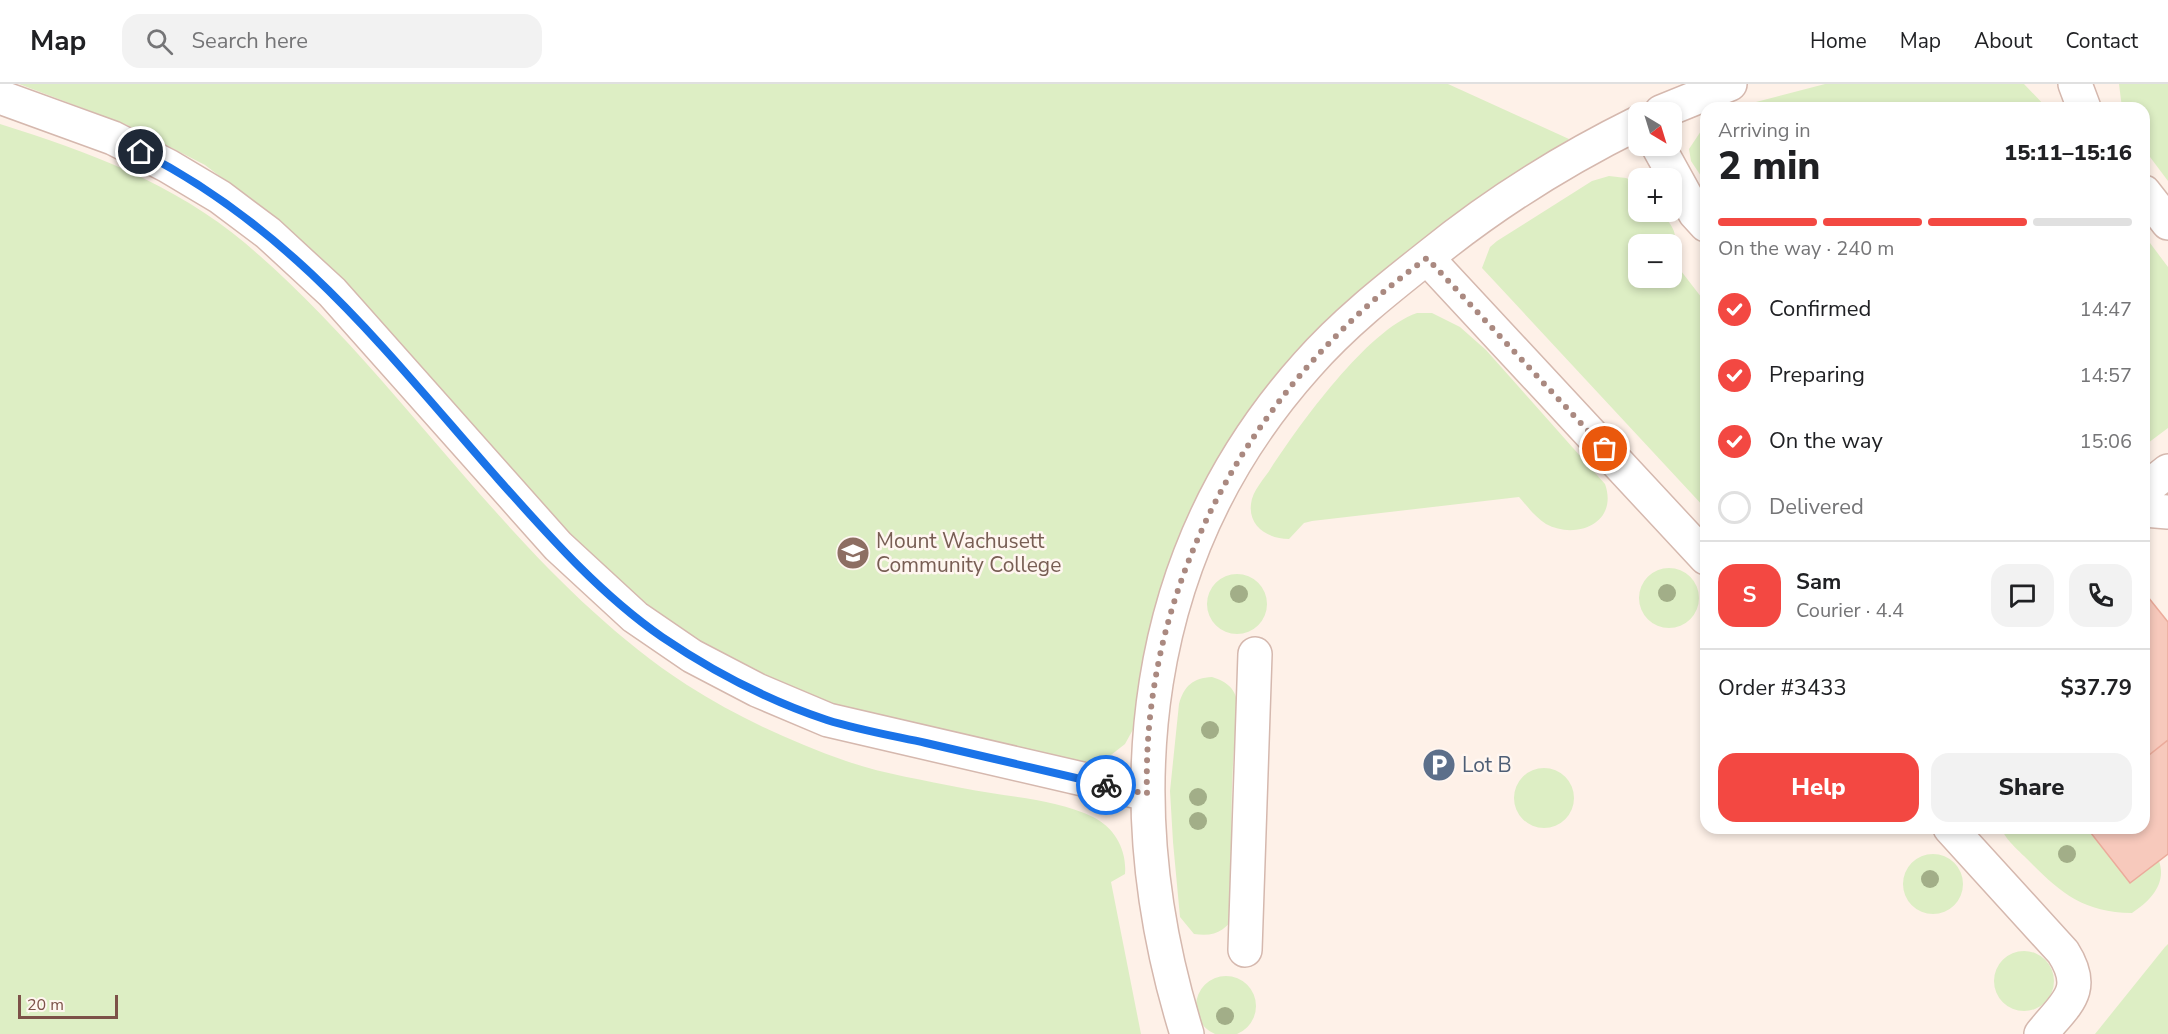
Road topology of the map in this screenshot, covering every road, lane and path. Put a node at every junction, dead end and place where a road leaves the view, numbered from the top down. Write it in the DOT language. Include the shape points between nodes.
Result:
graph roads {
  1 [pos="1730,84"];
  2 [pos="2075,84"];
  3 [pos="0,97"];
  4 [pos="2082,102"];
  5 [pos="1682,103"];
  6 [pos="1628,128"];
  7 [pos="1664,156"];
  8 [pos="2150,200"];
  9 [pos="1700,218"];
  10 [pos="2168,223"];
  11 [pos="1427,258"];
  12 [pos="2168,471"];
  13 [pos="2150,485"];
  14 [pos="2150,510"];
  15 [pos="2168,512"];
  16 [pos="1700,552"];
  17 [pos="1255,654"];
  18 [pos="1147,794"];
  19 [pos="1955,834"];
  20 [pos="1245,950"];
  21 [pos="1187,1034"];
  22 [pos="2042,1034"];
  1 -- 5 [label="lane"];
  2 -- 4 [label="lane"];
  3 -- 18 [label="lane" via="113,138 220,197 268,233 332,292 558,546 635,616 692,656 757,690 828,720"];
  6 -- 11 [label="lane" via="1543,174 1459,231"];
  7 -- 9 [label="lane"];
  8 -- 10 [label="lane"];
  11 -- 16 [label="lane"];
  11 -- 18 [label="lane" via="1339,331 1305,367 1246,446 1221,489 1186,564 1159,656 1150,709"];
  12 -- 13 [label="lane"];
  14 -- 15 [label="lane"];
  17 -- 20 [label="lane"];
  18 -- 21 [label="lane" via="1153,877"];
  19 -- 22 [label="lane" via="2063,952 2073,968 2076,980 2072,994"];
}
